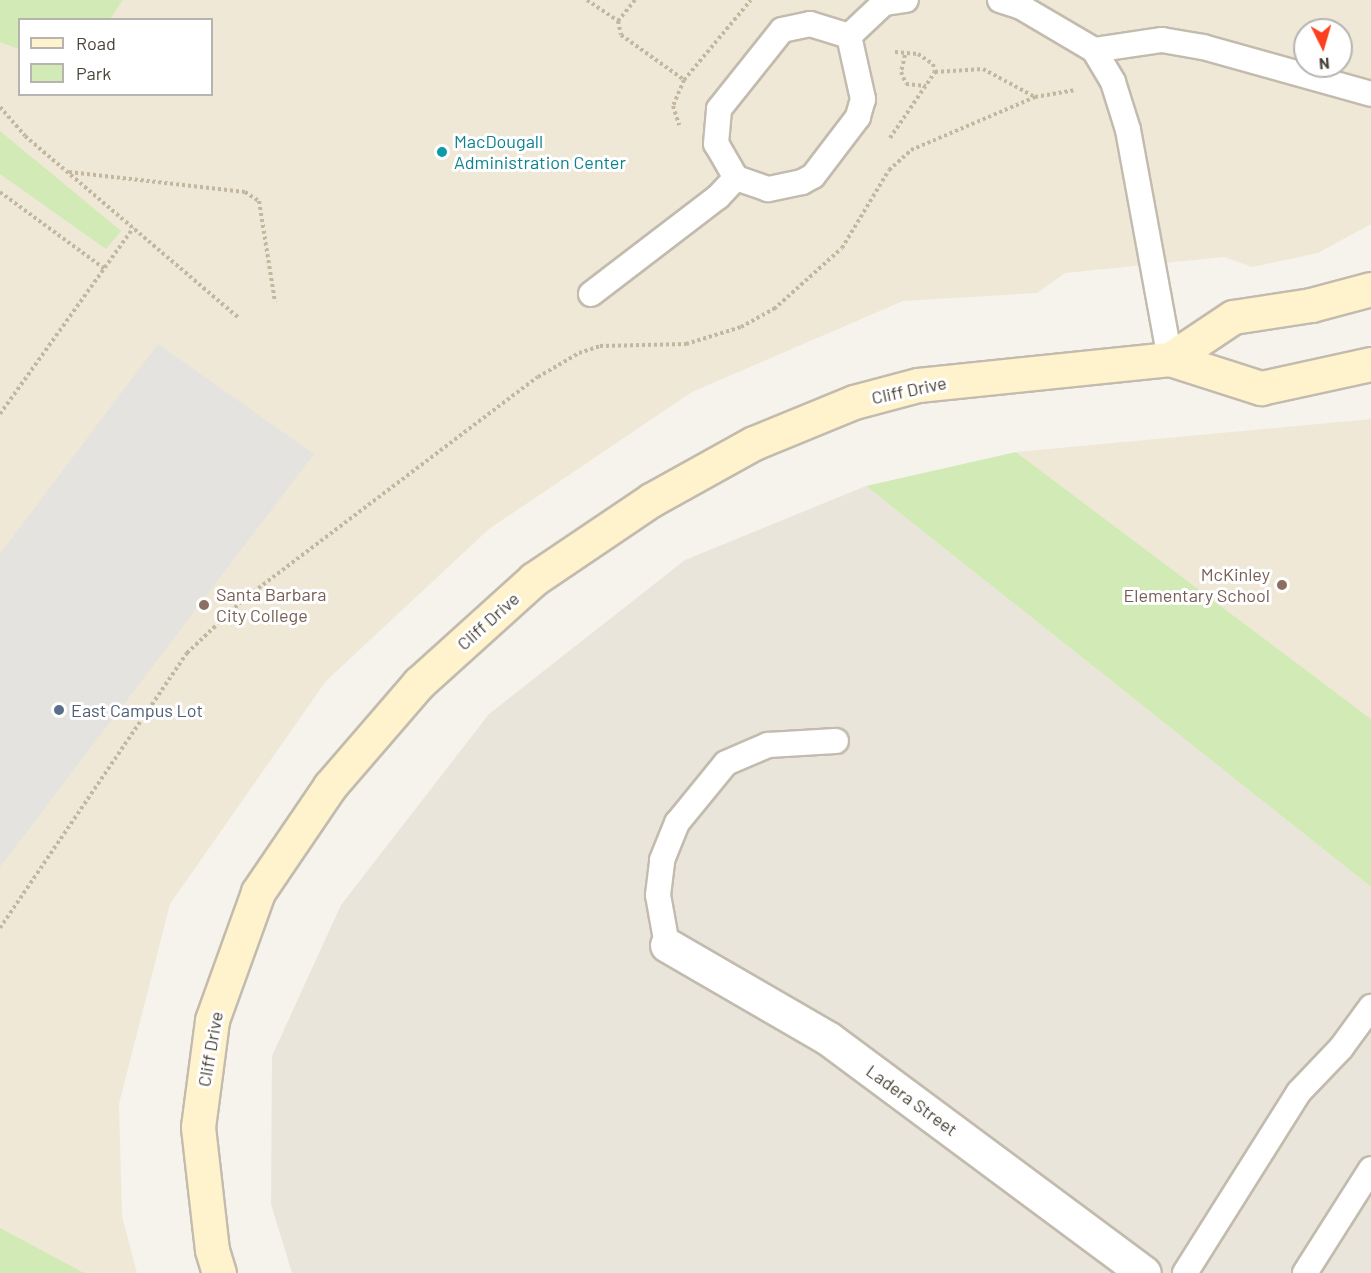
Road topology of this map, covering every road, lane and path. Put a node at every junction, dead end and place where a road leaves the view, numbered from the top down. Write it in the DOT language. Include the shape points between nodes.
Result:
graph roads {
  1 [pos="587,0"];
  2 [pos="635,0"];
  3 [pos="751,0"];
  4 [pos="891,1"];
  5 [pos="1014,2"];
  6 [pos="618,21"];
  7 [pos="849,36"];
  8 [pos="1094,50"];
  9 [pos="895,52"];
  10 [pos="905,55"];
  11 [pos="672,72"];
  12 [pos="935,72"];
  13 [pos="684,80"];
  14 [pos="926,86"];
  15 [pos="1067,92"];
  16 [pos="1371,94"];
  17 [pos="1035,97"];
  18 [pos="0,107"];
  19 [pos="886,142"];
  20 [pos="68,172"];
  21 [pos="736,178"];
  22 [pos="0,192"];
  23 [pos="134,228"];
  24 [pos="105,269"];
  25 [pos="1371,289"];
  26 [pos="591,294"];
  27 [pos="275,302"];
  28 [pos="239,318"];
  29 [pos="1170,359"];
  30 [pos="1371,364"];
  31 [pos="0,414"];
  32 [pos="836,741"];
  33 [pos="0,928"];
  34 [pos="667,945"];
  35 [pos="1371,1007"];
  36 [pos="1371,1169"];
  37 [pos="219,1273"];
  38 [pos="1143,1273"];
  39 [pos="1185,1273"];
  40 [pos="1305,1273"];
  1 -- 6 [label="path"];
  2 -- 6 [label="path"];
  3 -- 13 [label="path"];
  4 -- 7 [label="lane"];
  5 -- 8 [label="lane"];
  6 -- 11 [label="path" via="621,35"];
  7 -- 21 [label="lane" via="863,99 858,117 813,176 768,189"];
  7 -- 21 [label="lane" via="810,24 782,30 719,109 717,144"];
  8 -- 16 [label="lane" via="1162,40 1203,47"];
  8 -- 29 [label="lane" via="1113,82 1128,130"];
  9 -- 10 [label="path"];
  10 -- 12 [label="path" via="918,54 933,64"];
  10 -- 14 [label="path" via="901,72 906,84"];
  12 -- 14 [label="path"];
  12 -- 17 [label="path" via="983,69"];
  14 -- 19 [label="path"];
  15 -- 17 [label="path"];
  17 -- 33 [label="path" via="911,150 889,170 842,248 774,309 741,327 686,344 623,344 579,353 538,377 244,599 187,653"];
  18 -- 20 [label="path" via="25,136"];
  20 -- 23 [label="path"];
  20 -- 27 [label="path" via="245,192 259,201"];
  21 -- 26 [label="lane" via="718,197"];
  22 -- 24 [label="path"];
  23 -- 24 [label="path"];
  23 -- 28 [label="path"];
  24 -- 31 [label="path"];
  25 -- 29 [label="main road, Cliff Drive" via="1311,305 1233,317"];
  29 -- 30 [label="main road, Cliff Drive" via="1261,388"];
  29 -- 37 [label="main road, Cliff Drive" via="918,385 854,402 753,442 651,500 534,579 418,683 330,786 258,892 212,1020 198,1127 212,1250"];
  32 -- 34 [label="lane" via="768,745 726,764 677,823 662,860 658,895"];
  34 -- 38 [label="street, Ladera Street" via="829,1040"];
  35 -- 39 [label="lane" via="1341,1048 1299,1092"];
  36 -- 40 [label="lane"];
}
